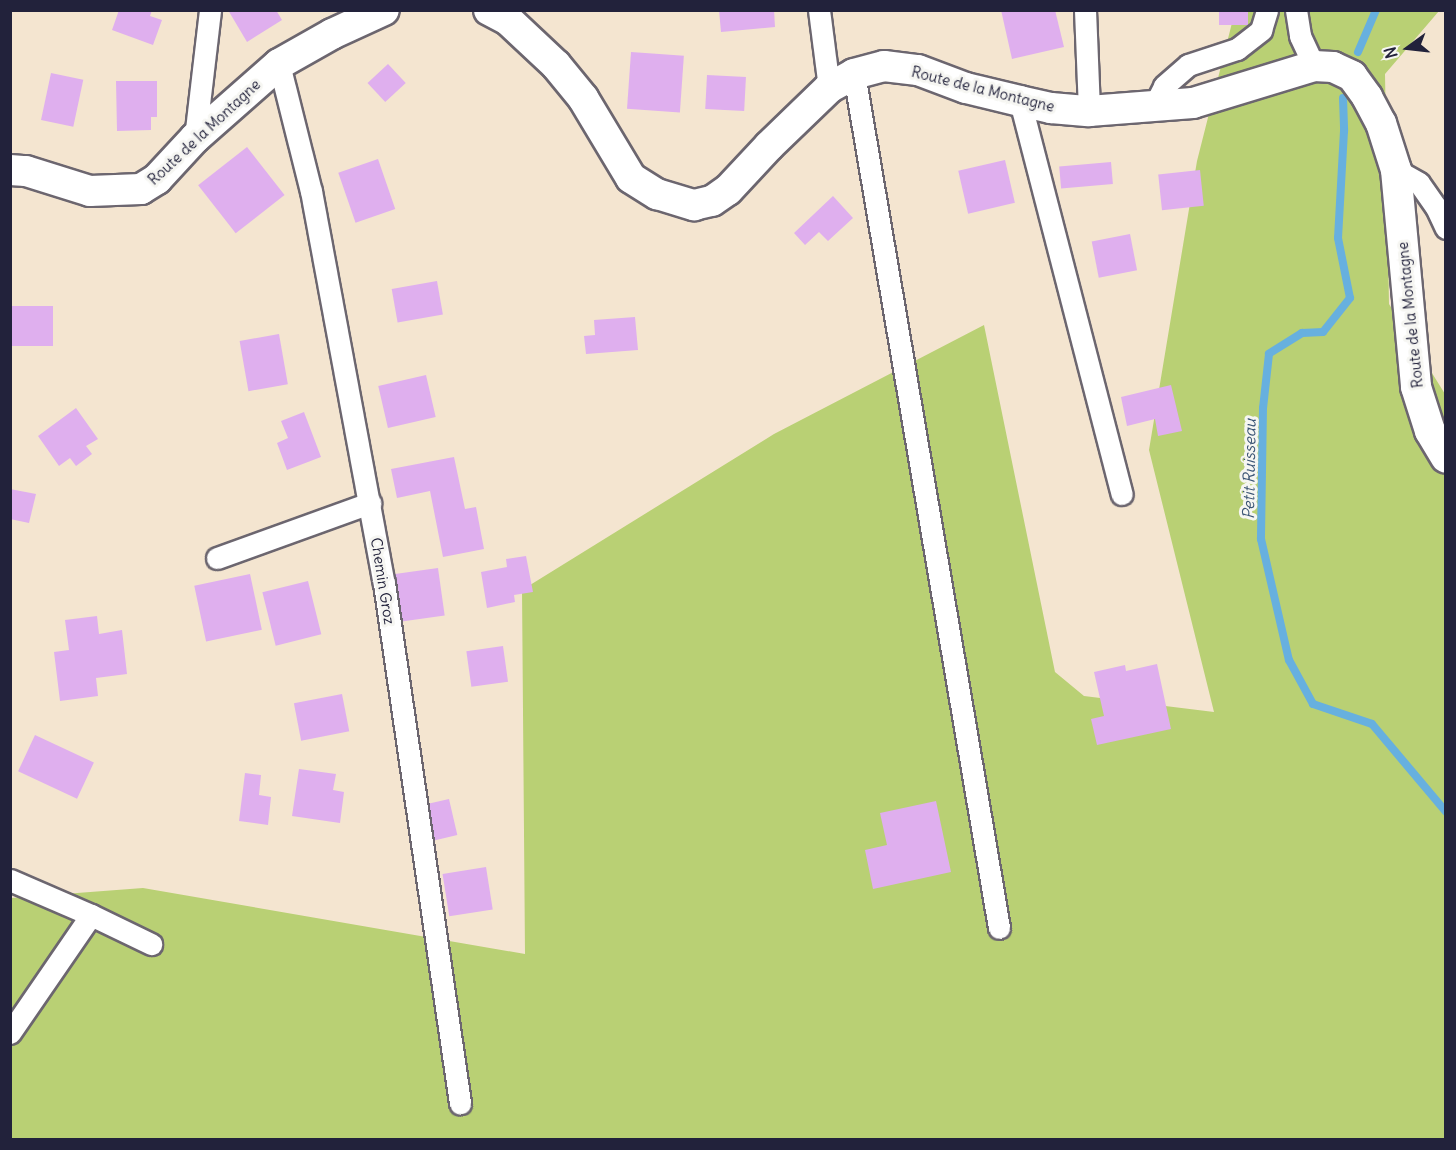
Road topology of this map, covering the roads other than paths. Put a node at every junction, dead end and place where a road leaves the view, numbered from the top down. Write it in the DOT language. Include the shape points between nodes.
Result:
graph roads {
  1 [pos="210,10"];
  2 [pos="384,10"];
  3 [pos="489,10"];
  4 [pos="819,10"];
  5 [pos="1085,10"];
  6 [pos="1267,10"];
  7 [pos="1296,10"];
  8 [pos="279,63"];
  9 [pos="1314,66"];
  10 [pos="842,81"];
  11 [pos="1020,101"];
  12 [pos="1154,106"];
  13 [pos="1089,111"];
  14 [pos="195,138"];
  15 [pos="1396,170"];
  16 [pos="16,176"];
  17 [pos="1446,228"];
  18 [pos="1446,458"];
  19 [pos="1122,494"];
  20 [pos="370,503"];
  21 [pos="217,558"];
  22 [pos="10,880"];
  23 [pos="91,915"];
  24 [pos="999,928"];
  25 [pos="151,944"];
  26 [pos="10,1033"];
  27 [pos="460,1103"];
  1 -- 14 [label="street"];
  2 -- 8 [label="main road, Route de la Montagne"];
  3 -- 10 [label="main road, Route de la Montagne" via="508,20 556,65 583,98 631,178 657,194 694,205 712,201 728,190 769,146"];
  4 -- 10 [label="street"];
  5 -- 13 [label="street"];
  6 -- 12 [label="street" via="1261,30 1237,49 1188,65 1164,86"];
  7 -- 9 [label="street" via="1300,36"];
  8 -- 14 [label="main road, Route de la Montagne"];
  8 -- 20 [label="street, Chemin Groz" via="311,191"];
  9 -- 12 [label="main road, Route de la Montagne" via="1193,103"];
  9 -- 15 [label="main road, Route de la Montagne" via="1333,67 1352,76 1381,123"];
  10 -- 11 [label="main road, Route de la Montagne" via="884,66 918,70 966,88"];
  10 -- 24 [label="street"];
  11 -- 13 [label="main road, Route de la Montagne"];
  11 -- 19 [label="street"];
  12 -- 13 [label="main road, Route de la Montagne"];
  14 -- 16 [label="main road, Route de la Montagne" via="157,179 141,189 90,191"];
  15 -- 17 [label="street" via="1419,183"];
  15 -- 18 [label="main road, Route de la Montagne" via="1416,387 1430,431"];
  20 -- 21 [label="street"];
  20 -- 27 [label="street, Chemin Groz"];
  22 -- 23 [label="street"];
  23 -- 25 [label="street"];
  23 -- 26 [label="street"];
}
